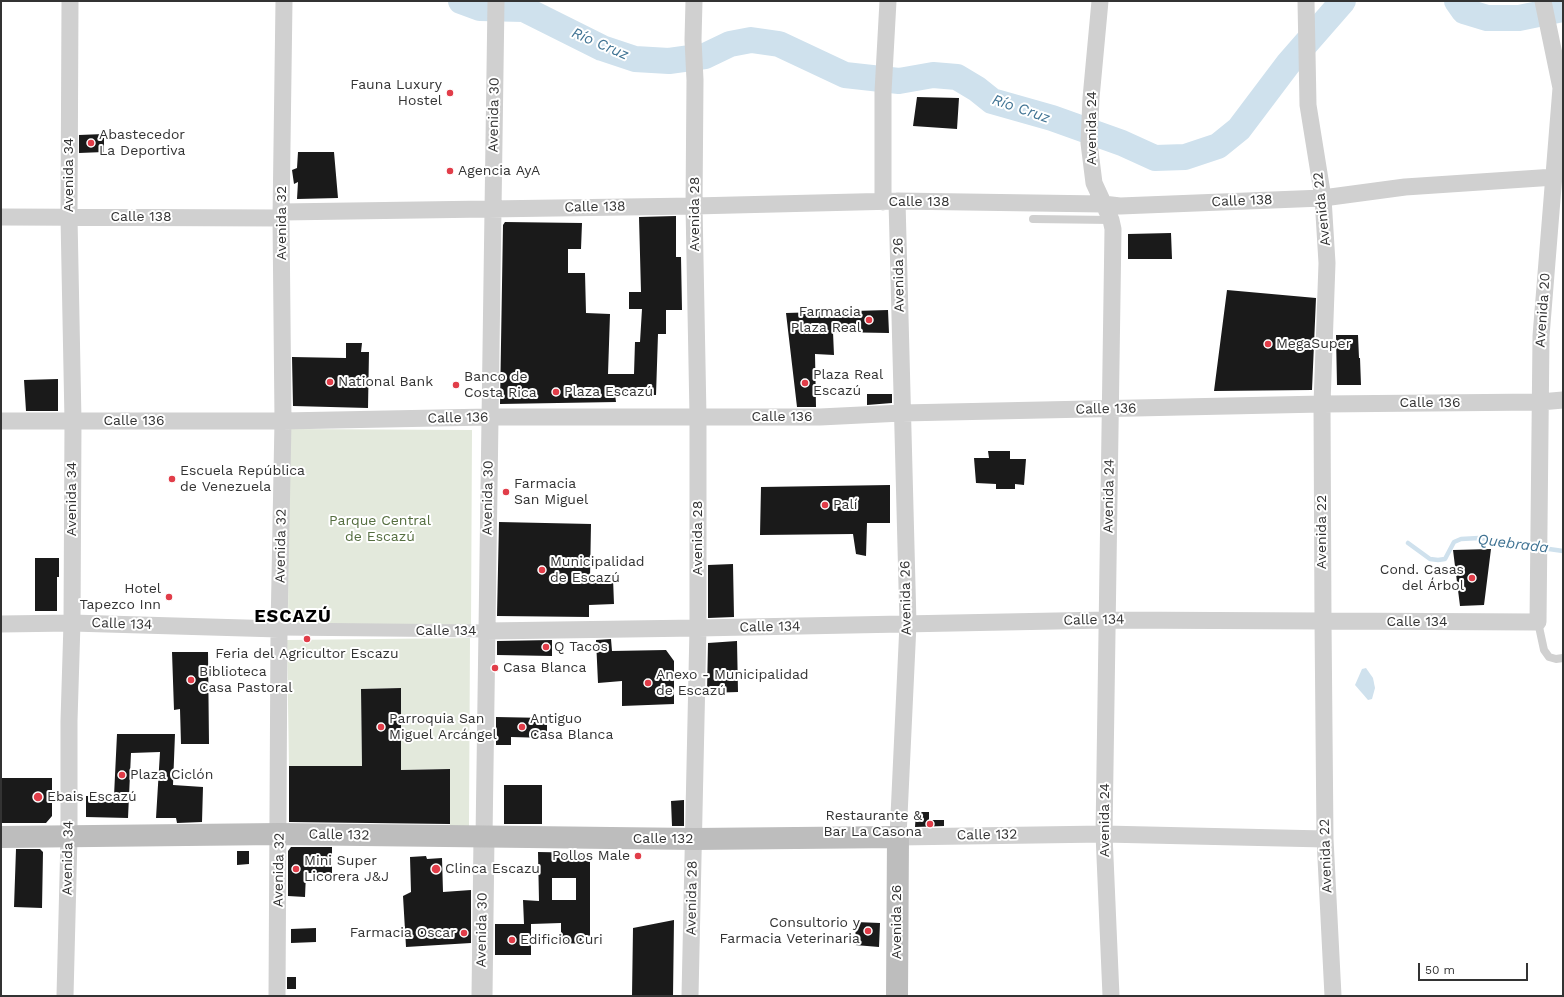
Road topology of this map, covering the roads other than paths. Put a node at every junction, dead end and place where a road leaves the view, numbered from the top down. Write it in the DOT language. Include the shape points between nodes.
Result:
graph roads {
  1 [pos="284,1"];
  2 [pos="496,1"];
  3 [pos="694,1"];
  4 [pos="888,1"];
  5 [pos="1100,1"];
  6 [pos="1306,1"];
  7 [pos="1543,1"];
  8 [pos="70,4"];
  9 [pos="1562,88"];
  10 [pos="1555,177"];
  11 [pos="1323,198"];
  12 [pos="890,201"];
  13 [pos="1103,204"];
  14 [pos="694,206"];
  15 [pos="493,208"];
  16 [pos="281,215"];
  17 [pos="1,217"];
  18 [pos="69,217"];
  19 [pos="1033,219"];
  20 [pos="1111,220"];
  21 [pos="1563,400"];
  22 [pos="1540,402"];
  23 [pos="1322,404"];
  24 [pos="1110,409"];
  25 [pos="902,413"];
  26 [pos="698,416"];
  27 [pos="489,418"];
  28 [pos="1,421"];
  29 [pos="283,421"];
  30 [pos="73,422"];
  31 [pos="1107,620"];
  32 [pos="1323,621"];
  33 [pos="1538,622"];
  34 [pos="72,623"];
  35 [pos="1,624"];
  36 [pos="908,624"];
  37 [pos="698,628"];
  38 [pos="280,629"];
  39 [pos="486,631"];
  40 [pos="1563,658"];
  41 [pos="279,834"];
  42 [pos="1104,834"];
  43 [pos="1,837"];
  44 [pos="69,837"];
  45 [pos="484,837"];
  46 [pos="898,837"];
  47 [pos="1325,838"];
  48 [pos="694,839"];
  49 [pos="65,996"];
  50 [pos="277,996"];
  51 [pos="482,996"];
  52 [pos="690,996"];
  53 [pos="897,996"];
  54 [pos="1111,996"];
  55 [pos="1333,996"];
  1 -- 16 [label="street, Avenida 32"];
  2 -- 15 [label="street, Avenida 30"];
  3 -- 14 [label="street, Avenida 28"];
  4 -- 12 [label="street, Avenida 26" via="883,92"];
  5 -- 13 [label="street, Avenida 24" via="1090,98 1090,143 1094,183"];
  6 -- 11 [label="street, Avenida 22" via="1308,105"];
  7 -- 9 [label="street, Avenida 20"];
  8 -- 18 [label="street, Avenida 34"];
  9 -- 10 [label="street, Avenida 20"];
  10 -- 11 [label="street, Calle 138" via="1405,187"];
  10 -- 22 [label="street, Avenida 20" via="1540,336"];
  11 -- 13 [label="street, Calle 138" via="1120,206"];
  11 -- 23 [label="street, Avenida 22" via="1327,263"];
  12 -- 13 [label="street, Calle 138"];
  12 -- 14 [label="street, Calle 138"];
  12 -- 25 [label="street, Avenida 26"];
  13 -- 20 [label="street, Avenida 24"];
  14 -- 15 [label="street, Calle 138"];
  14 -- 26 [label="street, Avenida 28"];
  15 -- 16 [label="street, Calle 138"];
  15 -- 27 [label="street, Avenida 30"];
  16 -- 18 [label="street, Calle 138"];
  16 -- 29 [label="street, Avenida 32"];
  17 -- 18 [label="street, Calle 138"];
  18 -- 30 [label="street, Avenida 34"];
  19 -- 20 [label="lane"];
  20 -- 24 [label="street, Avenida 24" via="1113,229"];
  21 -- 22 [label="street, Calle 136"];
  22 -- 23 [label="street, Calle 136"];
  22 -- 33 [label="street, Avenida 20"];
  23 -- 24 [label="street, Calle 136"];
  23 -- 32 [label="street, Avenida 22"];
  24 -- 25 [label="street, Calle 136"];
  24 -- 31 [label="street, Avenida 24"];
  25 -- 26 [label="street, Calle 136" via="820,417"];
  25 -- 36 [label="street, Avenida 26"];
  26 -- 27 [label="street, Calle 136"];
  26 -- 37 [label="street, Avenida 28"];
  27 -- 29 [label="street, Calle 136"];
  27 -- 39 [label="street, Avenida 30"];
  28 -- 30 [label="street, Calle 136"];
  29 -- 30 [label="street, Calle 136"];
  29 -- 38 [label="street, Avenida 32"];
  30 -- 34 [label="street, Avenida 34"];
  31 -- 32 [label="street, Calle 134"];
  31 -- 36 [label="street, Calle 134"];
  31 -- 42 [label="street, Avenida 24"];
  32 -- 33 [label="street, Calle 134"];
  32 -- 47 [label="street, Avenida 22"];
  33 -- 40 [label="lane" via="1544,650 1549,657"];
  34 -- 35 [label="street, Calle 134"];
  34 -- 38 [label="street, Calle 134"];
  34 -- 44 [label="street, Avenida 34"];
  36 -- 37 [label="street, Calle 134"];
  36 -- 46 [label="street, Avenida 26"];
  37 -- 39 [label="street, Calle 134"];
  37 -- 48 [label="street, Avenida 28"];
  38 -- 39 [label="street, Calle 134"];
  38 -- 41 [label="street, Avenida 32"];
  39 -- 45 [label="street, Avenida 30"];
  41 -- 44 [label="main road, Calle 132"];
  41 -- 45 [label="main road, Calle 132"];
  41 -- 50 [label="street, Avenida 32"];
  42 -- 46 [label="street, Calle 132"];
  42 -- 47 [label="street, Calle 132"];
  42 -- 54 [label="street, Avenida 24"];
  43 -- 44 [label="main road, Calle 132"];
  44 -- 49 [label="street, Avenida 34"];
  45 -- 48 [label="main road, Calle 132"];
  45 -- 51 [label="street, Avenida 30"];
  46 -- 48 [label="main road, Calle 132"];
  46 -- 53 [label="main road, Avenida 26"];
  47 -- 55 [label="street, Avenida 22"];
  48 -- 52 [label="street, Avenida 28"];
}
